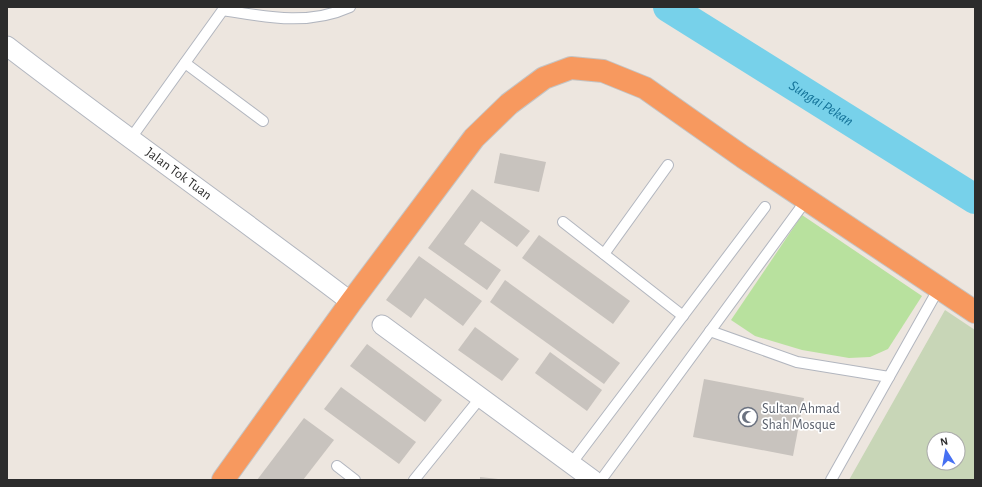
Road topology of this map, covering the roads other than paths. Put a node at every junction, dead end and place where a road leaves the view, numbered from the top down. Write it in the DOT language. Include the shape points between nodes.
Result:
graph roads {
  1 [pos="350,7"];
  2 [pos="224,9"];
  3 [pos="7,46"];
  4 [pos="184,63"];
  5 [pos="264,121"];
  6 [pos="130,138"];
  7 [pos="668,165"];
  8 [pos="807,199"];
  9 [pos="765,207"];
  10 [pos="563,222"];
  11 [pos="604,254"];
  12 [pos="939,288"];
  13 [pos="351,302"];
  14 [pos="975,312"];
  15 [pos="683,316"];
  16 [pos="382,325"];
  17 [pos="710,331"];
  18 [pos="889,377"];
  19 [pos="481,398"];
  20 [pos="571,464"];
  21 [pos="337,466"];
  22 [pos="223,480"];
  23 [pos="355,480"];
  24 [pos="414,480"];
  25 [pos="593,480"];
  26 [pos="602,480"];
  27 [pos="831,480"];
  1 -- 2 [label="lane" via="315,17 295,19 279,19"];
  2 -- 4 [label="lane"];
  3 -- 6 [label="street, Jalan Tok Tuan"];
  4 -- 5 [label="lane"];
  4 -- 6 [label="lane"];
  6 -- 13 [label="street, Jalan Tok Tuan"];
  7 -- 11 [label="lane"];
  8 -- 12 [label="highway"];
  8 -- 13 [label="highway" via="645,88 603,71 571,68 538,82 509,104 474,138"];
  8 -- 17 [label="lane"];
  9 -- 15 [label="lane"];
  10 -- 11 [label="lane"];
  11 -- 15 [label="lane"];
  12 -- 14 [label="highway"];
  12 -- 18 [label="lane"];
  13 -- 22 [label="highway"];
  15 -- 20 [label="lane"];
  16 -- 19 [label="street"];
  17 -- 18 [label="lane" via="797,362"];
  17 -- 26 [label="lane"];
  18 -- 27 [label="lane"];
  19 -- 20 [label="street"];
  19 -- 24 [label="lane"];
  20 -- 25 [label="street"];
  21 -- 23 [label="lane"];
}
